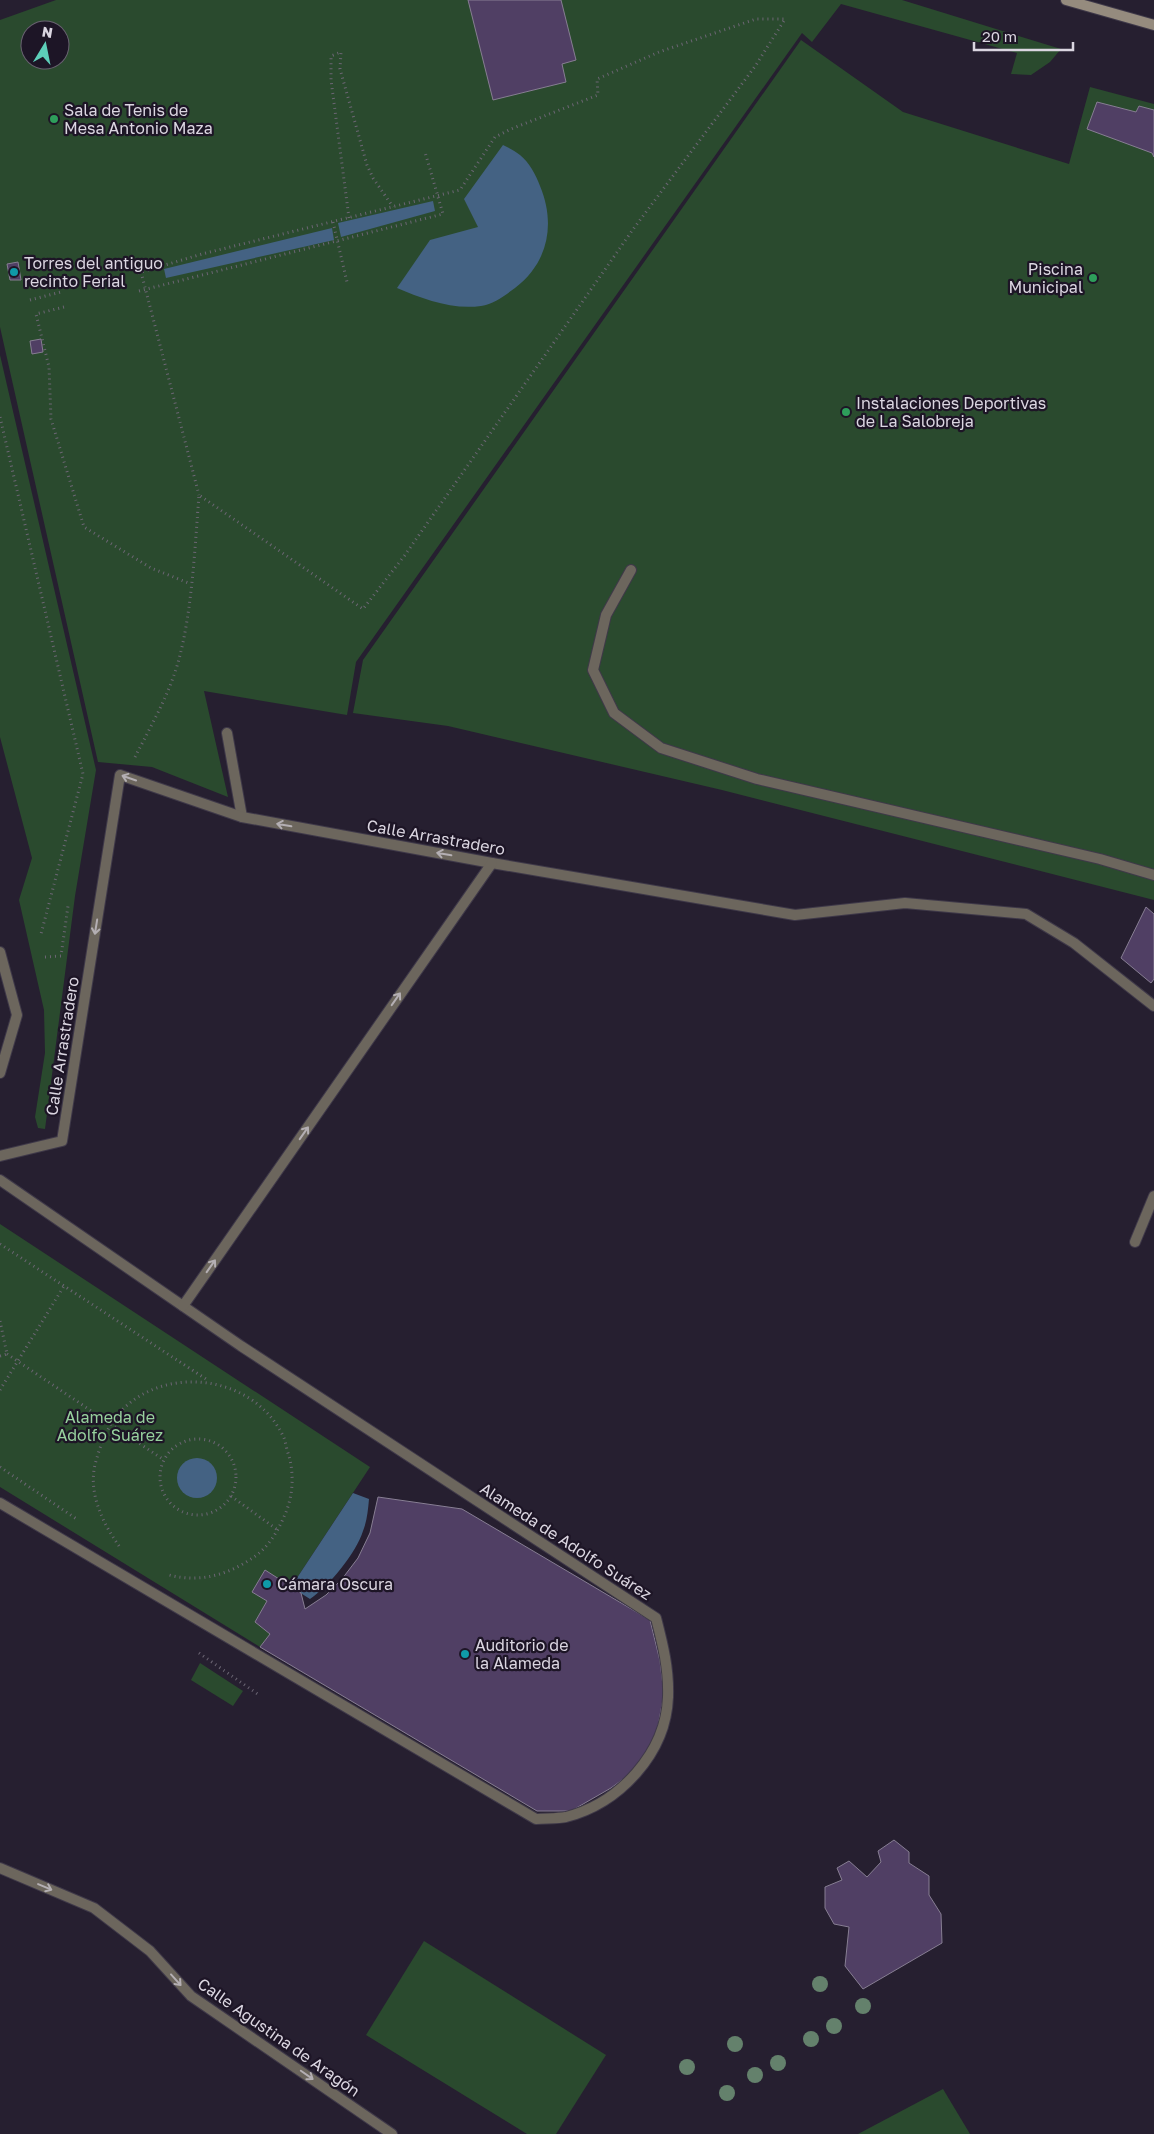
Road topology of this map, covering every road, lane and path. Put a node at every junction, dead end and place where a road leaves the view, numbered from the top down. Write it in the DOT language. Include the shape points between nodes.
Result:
graph roads {
  1 [pos="1066,0"];
  2 [pos="1154,25"];
  3 [pos="425,152"];
  4 [pos="438,196"];
  5 [pos="393,207"];
  6 [pos="349,218"];
  7 [pos="333,222"];
  8 [pos="339,241"];
  9 [pos="141,272"];
  10 [pos="135,274"];
  11 [pos="347,282"];
  12 [pos="146,290"];
  13 [pos="139,291"];
  14 [pos="61,292"];
  15 [pos="30,300"];
  16 [pos="64,308"];
  17 [pos="0,417"];
  18 [pos="198,495"];
  19 [pos="631,570"];
  20 [pos="191,584"];
  21 [pos="227,733"];
  22 [pos="137,753"];
  23 [pos="242,817"];
  24 [pos="492,863"];
  25 [pos="1154,875"];
  26 [pos="68,906"];
  27 [pos="41,934"];
  28 [pos="0,952"];
  29 [pos="44,957"];
  30 [pos="1154,1006"];
  31 [pos="0,1073"];
  32 [pos="0,1156"];
  33 [pos="0,1180"];
  34 [pos="1154,1196"];
  35 [pos="1135,1242"];
  36 [pos="0,1244"];
  37 [pos="64,1286"];
  38 [pos="183,1306"];
  39 [pos="0,1321"];
  40 [pos="7,1354"];
  41 [pos="0,1356"];
  42 [pos="210,1382"];
  43 [pos="0,1390"];
  44 [pos="164,1460"];
  45 [pos="0,1467"];
  46 [pos="230,1496"];
  47 [pos="0,1503"];
  48 [pos="82,1523"];
  49 [pos="278,1531"];
  50 [pos="114,1545"];
  51 [pos="162,1573"];
  52 [pos="199,1653"];
  53 [pos="259,1695"];
  54 [pos="0,1868"];
  55 [pos="392,2134"];
  1 -- 2 [label="street"];
  3 -- 4 [label="path"];
  4 -- 5 [label="path"];
  4 -- 8 [label="path" via="443,214"];
  4 -- 18 [label="path" via="460,190 495,137 598,95 597,79 660,52 756,19 785,19 756,65 634,228 416,540 363,609"];
  5 -- 6 [label="path"];
  5 -- 6 [label="path" via="367,165 340,69 341,52 331,56 331,80"];
  6 -- 7 [label="path"];
  7 -- 8 [label="path"];
  7 -- 9 [label="path"];
  8 -- 11 [label="path"];
  8 -- 12 [label="path"];
  9 -- 10 [label="path"];
  9 -- 12 [label="path"];
  12 -- 13 [label="path"];
  12 -- 18 [label="path"];
  14 -- 15 [label="path"];
  16 -- 20 [label="path" via="36,314 49,367 51,419 84,527 151,568"];
  17 -- 27 [label="path" via="83,774"];
  18 -- 20 [label="path"];
  19 -- 25 [label="street" via="606,615 593,670 614,713 661,748 756,779 1100,859"];
  20 -- 22 [label="path" via="179,660"];
  21 -- 23 [label="street"];
  24 -- 23 [label="street, Calle Arrastradero, one-way"];
  23 -- 32 [label="street, Calle Arrastradero, one-way" via="120,775 62,1141"];
  24 -- 30 [label="street, Calle Arrastradero" via="795,915 905,903 1026,914 1074,943"];
  38 -- 24 [label="street, one-way"];
  26 -- 29 [label="path" via="61,956"];
  28 -- 31 [label="street" via="17,1015"];
  33 -- 38 [label="street, Alameda de Adolfo Suárez"];
  34 -- 35 [label="street"];
  36 -- 37 [label="path"];
  37 -- 42 [label="path"];
  37 -- 43 [label="path"];
  38 -- 47 [label="street, Alameda de Adolfo Suárez" via="656,1618 667,1661 668,1698 662,1732 645,1762 621,1788 590,1808 565,1817 536,1819"];
  39 -- 40 [label="path"];
  40 -- 41 [label="path"];
  40 -- 44 [label="path"];
  42 -- 49 [label="path" via="240,1392 266,1412 284,1438 292,1469 290,1501"];
  42 -- 50 [label="path" via="178,1382 147,1391 121,1411 103,1437 94,1468 96,1500 108,1530 122,1550"];
  44 -- 46 [label="path" via="160,1472 161,1486 174,1507 198,1515 222,1506"];
  44 -- 46 [label="path" via="171,1450 192,1440 215,1444 232,1461 235,1484"];
  45 -- 48 [label="path"];
  46 -- 49 [label="path"];
  49 -- 51 [label="path" via="260,1553 236,1569 209,1578 180,1578"];
  52 -- 53 [label="path"];
  54 -- 55 [label="street, Calle Agustina de Aragón, one-way" via="94,1908 150,1951 191,1996"];
}
